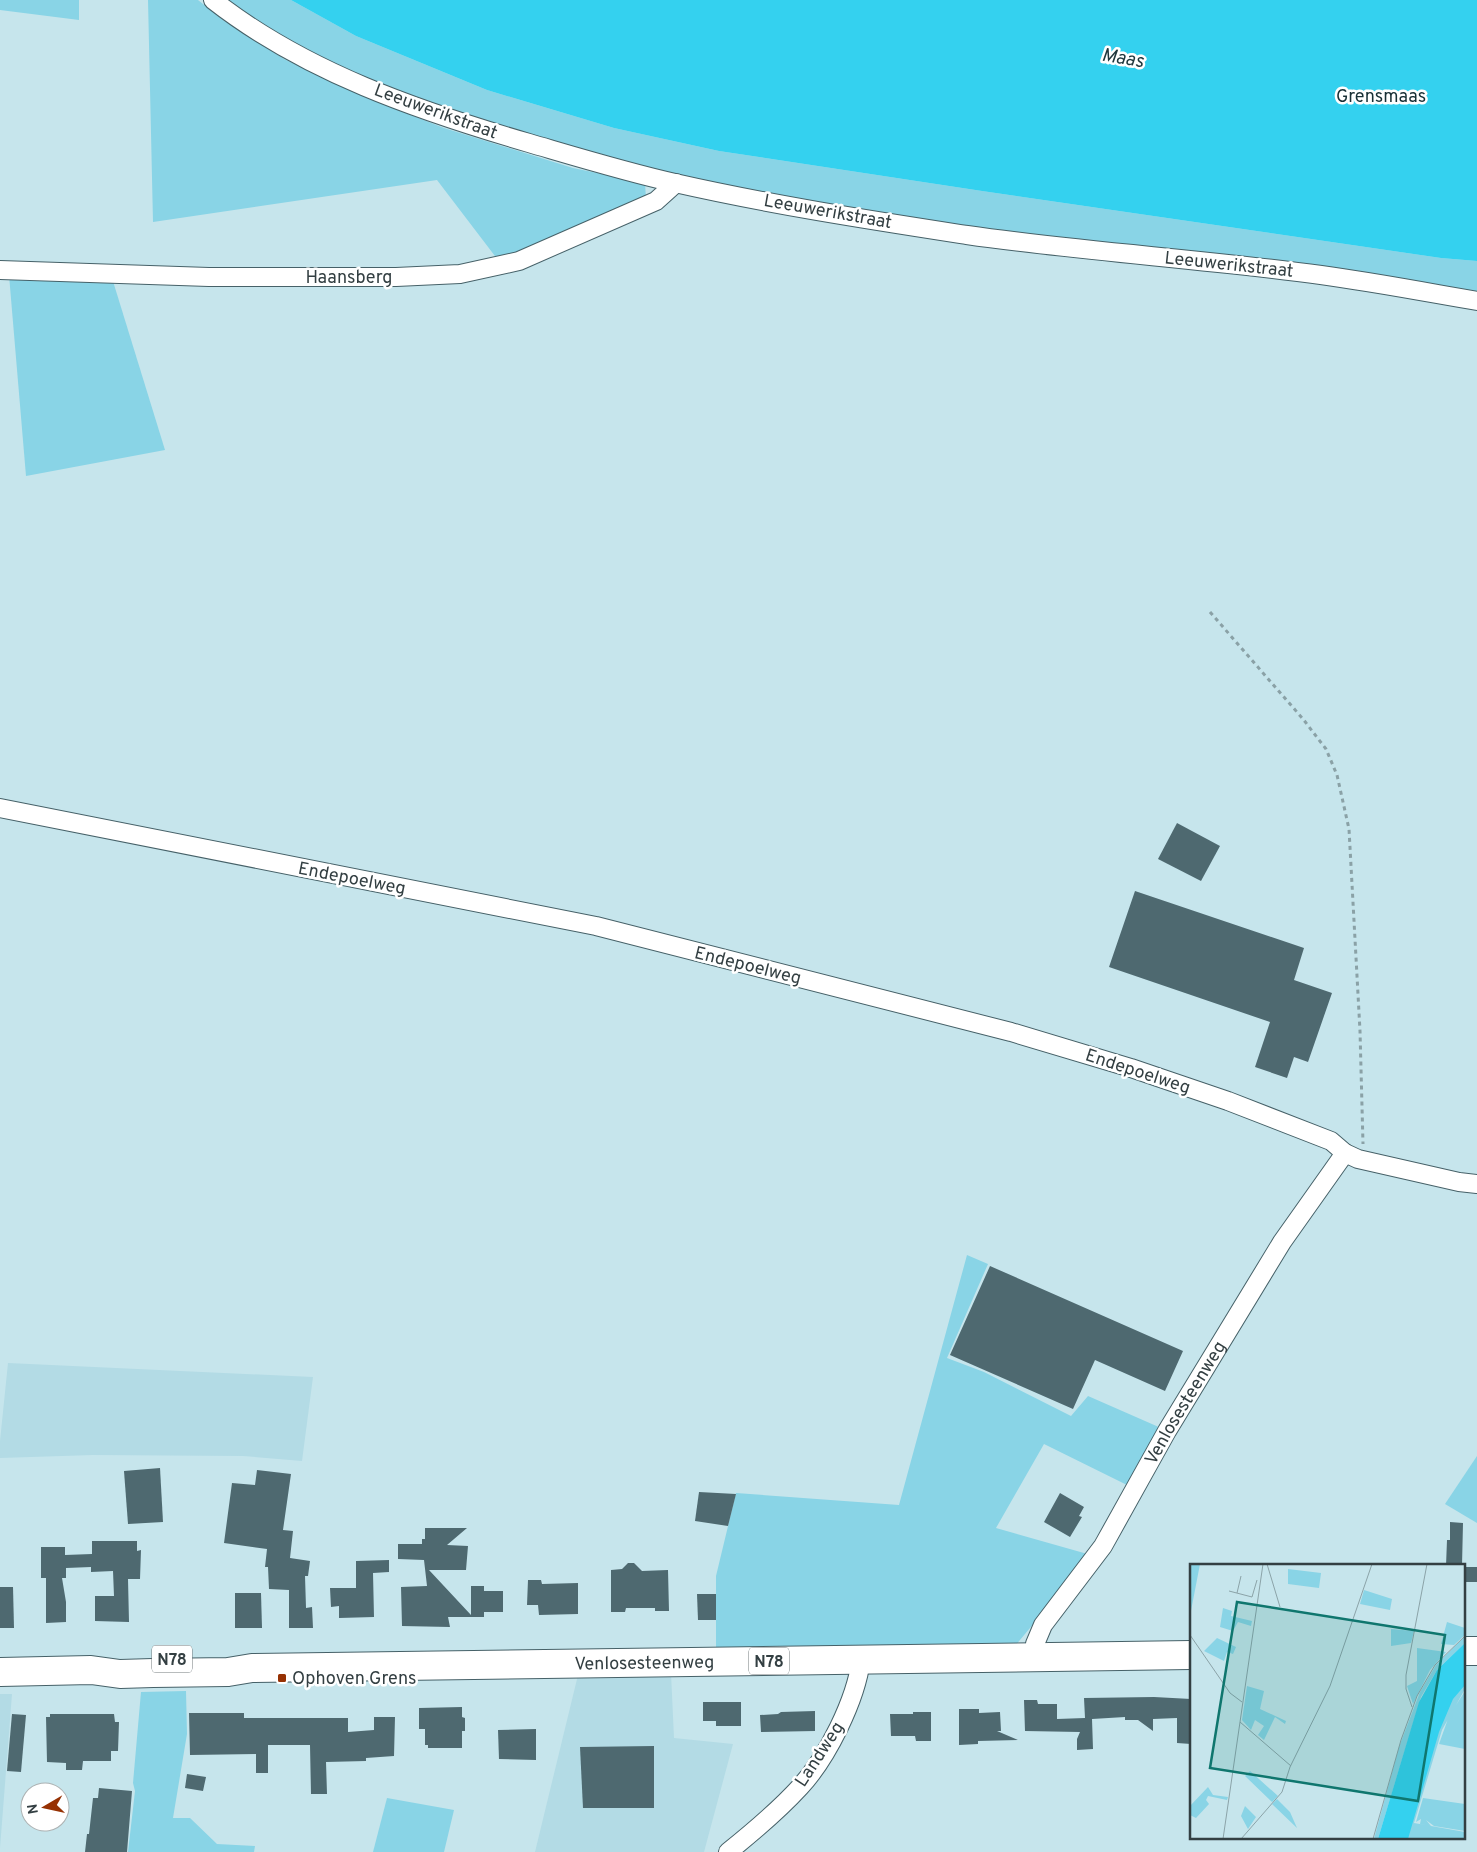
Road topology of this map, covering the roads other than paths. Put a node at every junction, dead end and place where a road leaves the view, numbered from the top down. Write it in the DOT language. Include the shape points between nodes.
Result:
graph roads {
  1 [pos="213,0"];
  2 [pos="676,183"];
  3 [pos="0,270"];
  4 [pos="1477,301"];
  5 [pos="0,808"];
  6 [pos="1352,1156"];
  7 [pos="1477,1184"];
  8 [pos="1464,1651"];
  9 [pos="1477,1651"];
  10 [pos="1190,1655"];
  11 [pos="1036,1657"];
  12 [pos="861,1660"];
  13 [pos="0,1672"];
  14 [pos="728,1852"];
  1 -- 2 [label="street, Leeuwerikstraat" via="276,43 328,71 402,101 456,122"];
  2 -- 3 [label="street, Haansberg" via="656,201 519,260 460,274 209,277"];
  2 -- 4 [label="street, Leeuwerikstraat" via="797,207 970,235 1322,275"];
  5 -- 6 [label="street, Endepoelweg" via="596,926 992,1027 1228,1100 1330,1141"];
  6 -- 7 [label="street, Endepoelweg"];
  6 -- 11 [label="street, Venlosesteenweg" via="1282,1242 1167,1431 1103,1546 1043,1625 1034,1644"];
  8 -- 9 [label="main road"];
  10 -- 11 [label="main road, Venlosesteenweg / N78"];
  11 -- 12 [label="main road, Venlosesteenweg / N78"];
  12 -- 13 [label="main road, Venlosesteenweg / N78" via="252,1668 210,1659 168,1659 91,1670"];
  12 -- 14 [label="street, Landweg" via="850,1701 811,1774 754,1831"];
}
